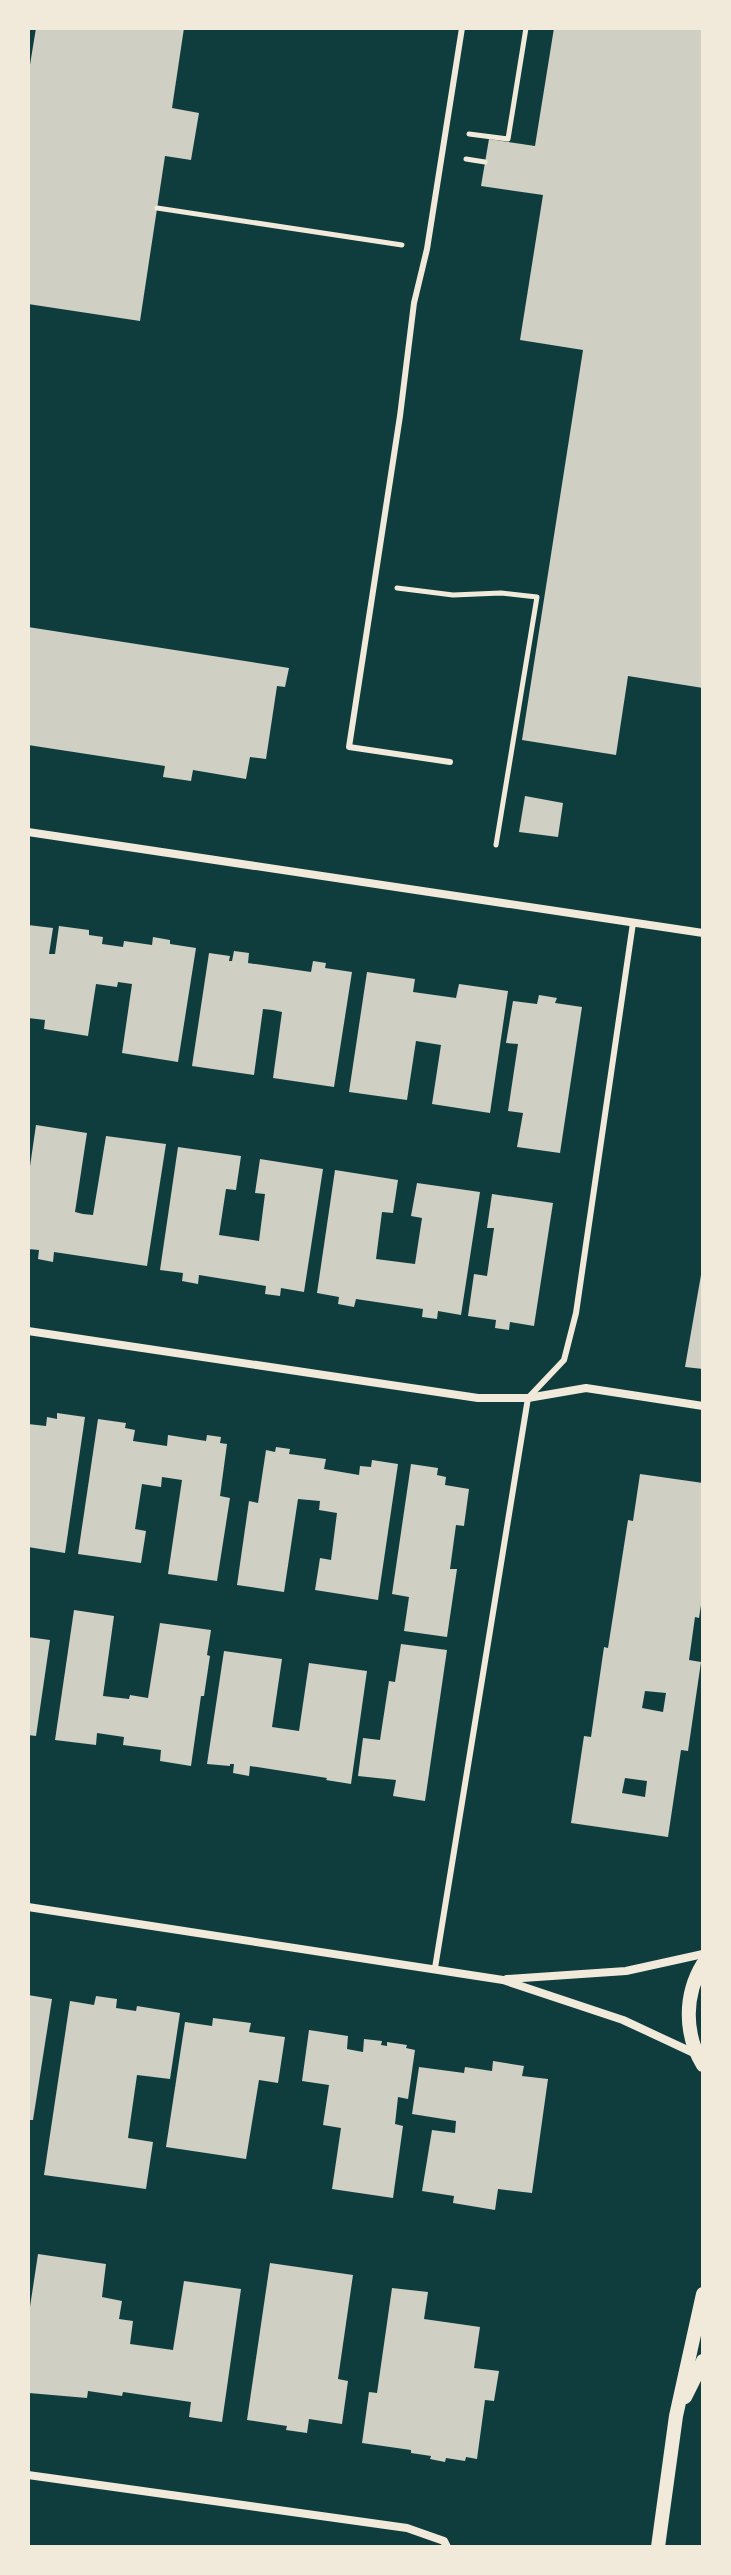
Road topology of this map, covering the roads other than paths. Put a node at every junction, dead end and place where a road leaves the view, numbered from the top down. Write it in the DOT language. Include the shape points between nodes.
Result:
graph roads {
  1 [pos="462,28"];
  2 [pos="450,762"];
  3 [pos="28,832"];
  4 [pos="633,923"];
  5 [pos="703,933"];
  6 [pos="28,1331"];
  7 [pos="528,1398"];
  8 [pos="703,1406"];
  9 [pos="28,1907"];
  10 [pos="703,1954"];
  11 [pos="703,1964"];
  12 [pos="435,1968"];
  13 [pos="503,1980"];
  14 [pos="700,2060"];
  15 [pos="703,2294"];
  16 [pos="703,2361"];
  17 [pos="676,2416"];
  18 [pos="28,2475"];
  19 [pos="447,2547"];
  20 [pos="658,2547"];
  1 -- 2 [label="lane" via="414,303 349,747"];
  3 -- 4 [label="street"];
  4 -- 5 [label="street"];
  4 -- 7 [label="lane" via="576,1313 564,1360"];
  6 -- 7 [label="street" via="478,1398"];
  7 -- 8 [label="street" via="586,1388"];
  7 -- 12 [label="lane"];
  9 -- 12 [label="street"];
  10 -- 13 [label="street" via="626,1971"];
  11 -- 14 [label="street" via="689,2001 689,2029"];
  12 -- 13 [label="street"];
  13 -- 14 [label="street" via="623,2020"];
  15 -- 17 [label="street"];
  16 -- 17 [label="street"];
  17 -- 20 [label="street"];
  18 -- 19 [label="street" via="407,2528 444,2541"];
}
